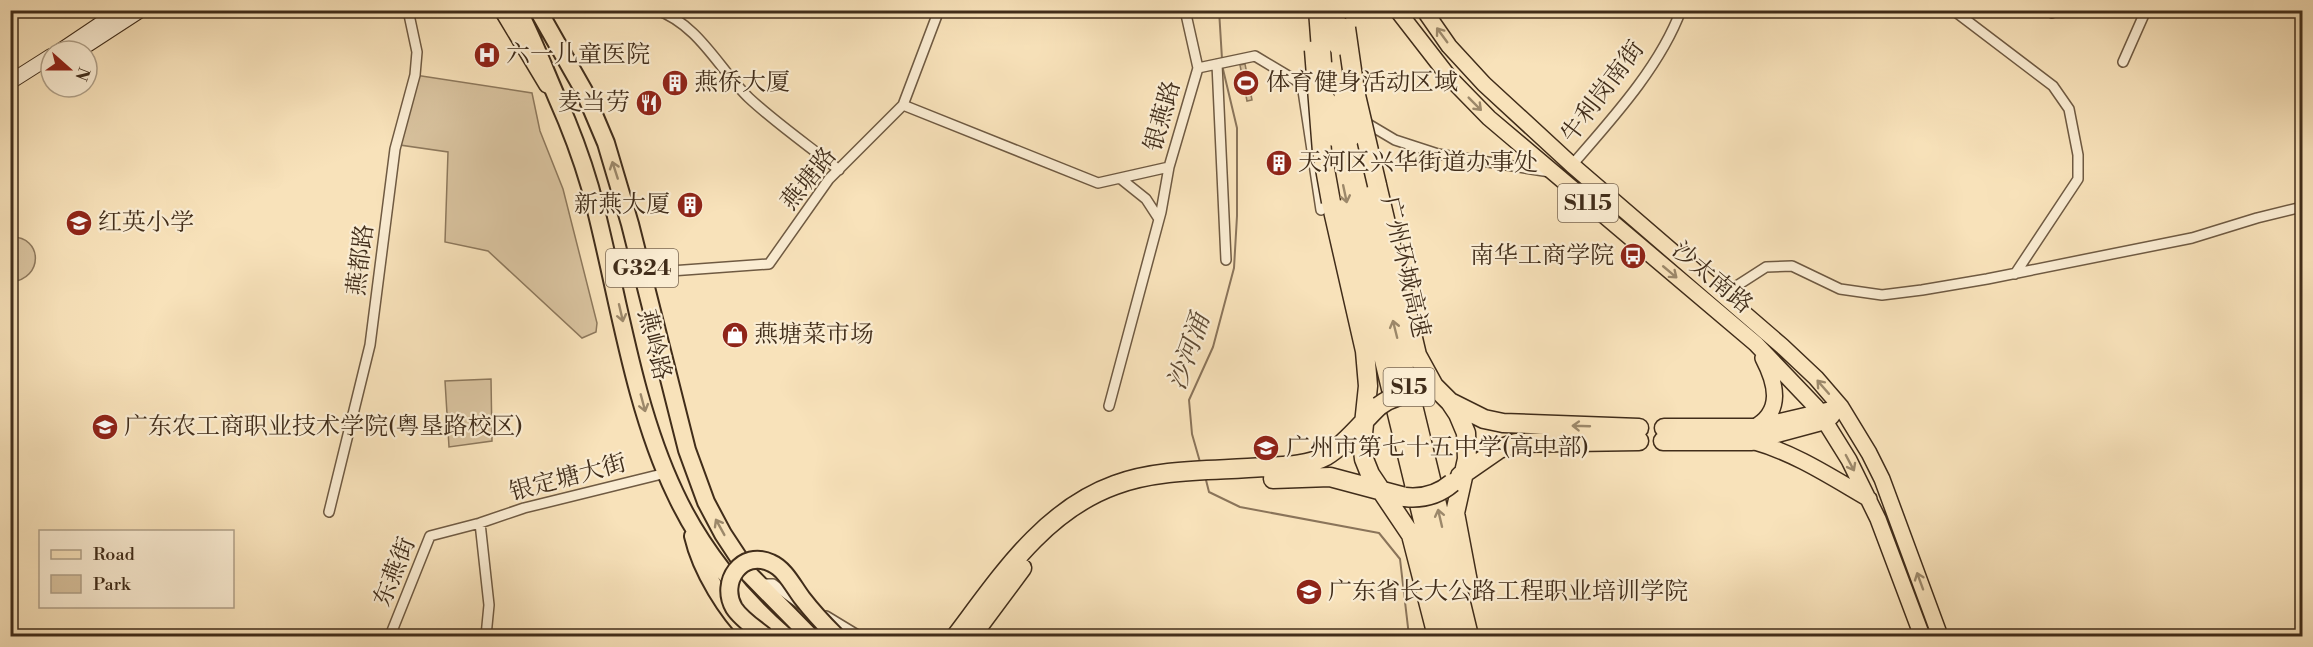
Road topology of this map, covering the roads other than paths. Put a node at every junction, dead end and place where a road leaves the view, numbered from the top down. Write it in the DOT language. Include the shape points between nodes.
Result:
graph roads {
  1 [pos="121,10"];
  2 [pos="141,10"];
  3 [pos="408,10"];
  4 [pos="502,10"];
  5 [pos="518,10"];
  6 [pos="657,10"];
  7 [pos="939,10"];
  8 [pos="1185,10"];
  9 [pos="1317,10"];
  10 [pos="1335,10"];
  11 [pos="1344,10"];
  12 [pos="1397,10"];
  13 [pos="1424,10"];
  14 [pos="1681,10"];
  15 [pos="1953,10"];
  16 [pos="2146,10"];
  17 [pos="545,13"];
  18 [pos="78,39"];
  19 [pos="96,39"];
  20 [pos="2123,63"];
  21 [pos="39,64"];
  22 [pos="1217,64"];
  23 [pos="1198,68"];
  24 [pos="39,75"];
  25 [pos="10,82"];
  26 [pos="1302,84"];
  27 [pos="10,92"];
  28 [pos="556,96"];
  29 [pos="903,105"];
  30 [pos="1342,136"];
  31 [pos="1572,165"];
  32 [pos="1169,167"];
  33 [pos="838,170"];
  34 [pos="1552,172"];
  35 [pos="1121,179"];
  36 [pos="2302,207"];
  37 [pos="1321,210"];
  38 [pos="1159,219"];
  39 [pos="1226,260"];
  40 [pos="643,273"];
  41 [pos="2015,274"];
  42 [pos="1724,294"];
  43 [pos="1756,344"];
  44 [pos="1805,368"];
  45 [pos="1792,381"];
  46 [pos="1368,386"];
  47 [pos="1433,390"];
  48 [pos="1110,406"];
  49 [pos="1841,407"];
  50 [pos="1454,408"];
  51 [pos="1823,417"];
  52 [pos="1484,418"];
  53 [pos="1364,427"];
  54 [pos="1752,434"];
  55 [pos="1664,435"];
  56 [pos="1334,451"];
  57 [pos="666,473"];
  58 [pos="1370,474"];
  59 [pos="1343,479"];
  60 [pos="1458,483"];
  61 [pos="1383,492"];
  62 [pos="1405,497"];
  63 [pos="1869,500"];
  64 [pos="329,512"];
  65 [pos="1400,517"];
  66 [pos="689,521"];
  67 [pos="480,523"];
  68 [pos="758,584"];
  69 [pos="992,598"];
  70 [pos="390,636"];
  71 [pos="486,636"];
  72 [pos="752,636"];
  73 [pos="765,636"];
  74 [pos="785,636"];
  75 [pos="810,636"];
  76 [pos="836,636"];
  77 [pos="860,636"];
  78 [pos="956,636"];
  79 [pos="971,636"];
  80 [pos="1437,636"];
  81 [pos="1450,636"];
  82 [pos="1468,636"];
  83 [pos="1480,636"];
  84 [pos="1922,636"];
  85 [pos="1940,636"];
  1 -- 18 [label="main road"];
  2 -- 19 [label="main road"];
  3 -- 64 [label="street, 燕都路" via="417,52 415,75 395,149 370,345"];
  4 -- 28 [label="main road, 燕岭路 / G324" via="538,73"];
  5 -- 28 [label="highway"];
  6 -- 33 [label="street" via="672,15 696,36 749,97"];
  7 -- 29 [label="street, 燕塘路"];
  8 -- 23 [label="street"];
  9 -- 30 [label="highway, 广州环城高速 / S15, bridge" via="1323,70"];
  9 -- 46 [label="highway, bridge" via="1315,72 1322,152 1365,351"];
  10 -- 30 [label="highway, 广州环城高速 / S15, bridge"];
  11 -- 47 [label="highway, bridge" via="1359,109 1410,330"];
  12 -- 34 [label="main road, 沙太南路 / S115, one-way" via="1462,91"];
  31 -- 13 [label="main road, 沙太南路 / S115, one-way" via="1484,84 1449,46"];
  14 -- 31 [label="street, 牛利岗南街" via="1636,85"];
  15 -- 41 [label="street" via="2054,86 2069,109 2078,179"];
  16 -- 20 [label="street"];
  40 -- 17 [label="highway, 燕岭路 / G324, one-way" via="598,121"];
  21 -- 25 [label="main road"];
  22 -- 23 [label="street, 银燕路"];
  22 -- 26 [label="street, 银燕路" via="1255,56"];
  22 -- 39 [label="street"];
  23 -- 32 [label="street, 银燕路"];
  24 -- 27 [label="main road"];
  26 -- 34 [label="street, 银燕路" via="1377,130 1415,148"];
  26 -- 37 [label="street"];
  28 -- 57 [label="highway, 燕岭路 / G324, one-way" via="587,176 637,381"];
  29 -- 33 [label="street, 燕塘路"];
  29 -- 35 [label="street, 银燕路" via="1098,183"];
  30 -- 81 [label="highway, 广州环城高速 / S15, one-way" via="1352,228"];
  82 -- 30 [label="highway, 广州环城高速 / S15, one-way" via="1370,228"];
  31 -- 42 [label="main road, 沙太南路"];
  32 -- 35 [label="street, 银燕路"];
  32 -- 38 [label="street"];
  33 -- 40 [label="street, 燕塘路" via="769,264"];
  34 -- 43 [label="main road, 沙太南路 / S115, one-way"];
  35 -- 38 [label="street" via="1146,199"];
  36 -- 41 [label="street" via="2192,238"];
  38 -- 48 [label="street"];
  68 -- 40 [label="highway, 燕岭路 / G324, one-way" via="723,534 694,473"];
  41 -- 42 [label="street" via="1882,295 1840,289 1792,266 1766,267"];
  42 -- 44 [label="main road, 沙太南路"];
  43 -- 45 [label="main road, 沙太南路 / S115"];
  43 -- 54 [label="main road" via="1775,389 1770,412"];
  44 -- 45 [label="main road"];
  49 -- 44 [label="main road, 沙太南路, one-way"];
  45 -- 51 [label="main road, 沙太南路 / S115"];
  46 -- 53 [label="highway"];
  46 -- 56 [label="highway" via="1358,418"];
  47 -- 50 [label="highway"];
  47 -- 52 [label="highway"];
  47 -- 53 [label="highway, bridge" via="1390,399 1379,406"];
  49 -- 51 [label="main road"];
  85 -- 49 [label="main road, 沙太南路, one-way" via="1882,479"];
  50 -- 52 [label="highway"];
  50 -- 60 [label="highway" via="1465,428 1468,448"];
  51 -- 54 [label="main road"];
  51 -- 63 [label="main road, 沙太南路 / S115, one-way"];
  60 -- 52 [label="highway, one-way" via="1484,459 1516,443 1639,435 1511,424"];
  53 -- 56 [label="highway"];
  53 -- 58 [label="highway" via="1363,454"];
  54 -- 55 [label="highway"];
  54 -- 63 [label="main road"];
  56 -- 69 [label="highway" via="1305,464 1196,471 1115,484 1080,501 1053,521 1019,554"];
  57 -- 66 [label="highway, 燕岭路 / G324"];
  57 -- 67 [label="street, 银定塘大街" via="524,508"];
  58 -- 61 [label="highway"];
  58 -- 62 [label="highway" via="1385,489"];
  59 -- 61 [label="highway"];
  59 -- 65 [label="highway" via="1380,498"];
  59 -- 69 [label="highway" via="1162,484 1111,495 1080,512 1053,535"];
  60 -- 62 [label="highway, bridge" via="1432,495"];
  60 -- 83 [label="highway" via="1456,529"];
  61 -- 62 [label="highway"];
  61 -- 65 [label="highway"];
  63 -- 84 [label="main road, 沙太南路 / S115"];
  65 -- 80 [label="highway" via="1414,542"];
  66 -- 72 [label="highway" via="700,559 732,615"];
  66 -- 74 [label="highway, 燕岭路 / G324" via="720,567"];
  67 -- 70 [label="street, 东燕街" via="430,536"];
  67 -- 71 [label="street" via="489,605"];
  68 -- 75 [label="highway, 燕岭路 / G324"];
  68 -- 77 [label="street" via="773,584"];
  69 -- 78 [label="highway"];
  69 -- 79 [label="highway"];
  73 -- 76 [label="highway, bridge" via="740,615 729,592 735,570 755,560 778,567"];
}
